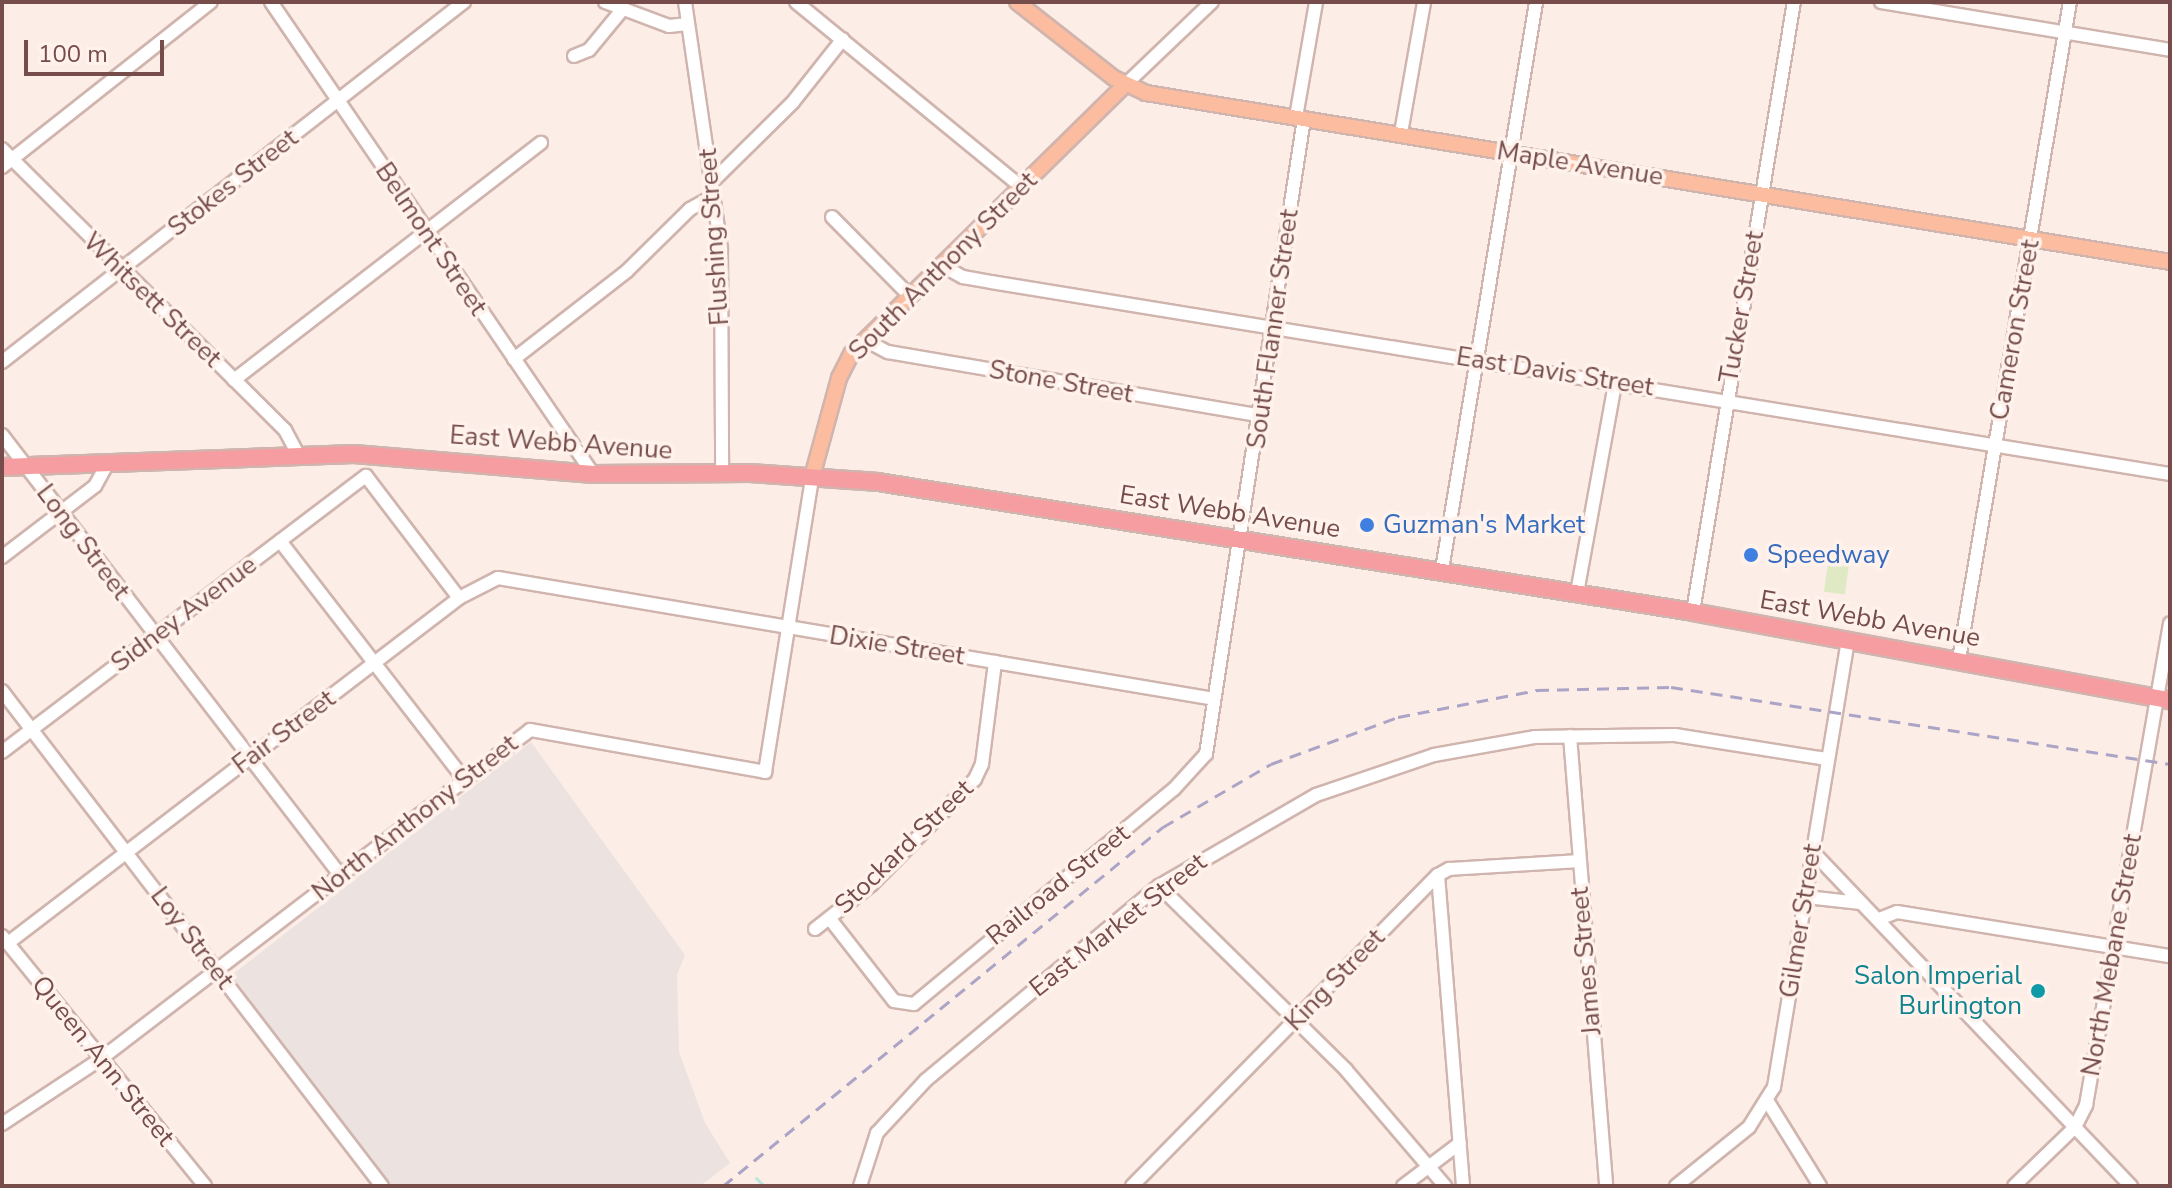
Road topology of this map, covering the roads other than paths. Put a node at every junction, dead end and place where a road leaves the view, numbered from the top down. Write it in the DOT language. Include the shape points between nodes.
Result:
graph roads {
  1 [pos="211,2"];
  2 [pos="271,2"];
  3 [pos="464,2"];
  4 [pos="605,2"];
  5 [pos="685,2"];
  6 [pos="796,2"];
  7 [pos="1017,2"];
  8 [pos="1212,2"];
  9 [pos="1316,2"];
  10 [pos="1424,2"];
  11 [pos="1536,2"];
  12 [pos="1794,2"];
  13 [pos="1881,2"];
  14 [pos="2070,2"];
  15 [pos="622,10"];
  16 [pos="688,24"];
  17 [pos="2065,33"];
  18 [pos="843,39"];
  19 [pos="2170,50"];
  20 [pos="574,56"];
  21 [pos="1125,85"];
  22 [pos="338,103"];
  23 [pos="1300,118"];
  24 [pos="1401,133"];
  25 [pos="541,143"];
  26 [pos="2,149"];
  27 [pos="1513,154"];
  28 [pos="7,163"];
  29 [pos="713,181"];
  30 [pos="1021,187"];
  31 [pos="1761,194"];
  32 [pos="713,196"];
  33 [pos="832,217"];
  34 [pos="426,231"];
  35 [pos="2031,239"];
  36 [pos="2170,262"];
  37 [pos="943,266"];
  38 [pos="121,269"];
  39 [pos="910,296"];
  40 [pos="1270,327"];
  41 [pos="865,340"];
  42 [pos="514,359"];
  43 [pos="1476,360"];
  44 [pos="2,362"];
  45 [pos="234,380"];
  46 [pos="1615,383"];
  47 [pos="1726,400"];
  48 [pos="1261,416"];
  49 [pos="2,435"];
  50 [pos="1994,446"];
  51 [pos="298,454"];
  52 [pos="370,455"];
  53 [pos="107,464"];
  54 [pos="26,466"];
  55 [pos="2,467"];
  56 [pos="722,473"];
  57 [pos="593,474"];
  58 [pos="2170,474"];
  59 [pos="366,476"];
  60 [pos="812,477"];
  61 [pos="60,513"];
  62 [pos="1242,538"];
  63 [pos="280,541"];
  64 [pos="2,557"];
  65 [pos="1442,570"];
  66 [pos="580,591"];
  67 [pos="1577,593"];
  68 [pos="459,598"];
  69 [pos="1693,612"];
  70 [pos="2170,623"];
  71 [pos="789,630"];
  72 [pos="155,636"];
  73 [pos="1848,641"];
  74 [pos="1959,659"];
  75 [pos="995,662"];
  76 [pos="374,664"];
  77 [pos="2,691"];
  78 [pos="1214,699"];
  79 [pos="2164,699"];
  80 [pos="32,729"];
  81 [pos="1570,736"];
  82 [pos="2,752"];
  83 [pos="250,757"];
  84 [pos="1826,759"];
  85 [pos="1202,760"];
  86 [pos="464,779"];
  87 [pos="1812,851"];
  88 [pos="127,852"];
  89 [pos="1578,861"];
  90 [pos="1438,875"];
  91 [pos="341,876"];
  92 [pos="1159,886"];
  93 [pos="1806,897"];
  94 [pos="1861,903"];
  95 [pos="830,919"];
  96 [pos="1879,919"];
  97 [pos="815,929"];
  98 [pos="5,939"];
  99 [pos="2114,947"];
  100 [pos="2170,956"];
  101 [pos="217,970"];
  102 [pos="1295,1021"];
  103 [pos="102,1058"];
  104 [pos="1768,1102"];
  105 [pos="6,1124"];
  106 [pos="2075,1127"];
  107 [pos="1460,1143"];
  108 [pos="1428,1165"];
  109 [pos="205,1186"];
  110 [pos="382,1186"];
  111 [pos="860,1186"];
  112 [pos="1132,1186"];
  113 [pos="1403,1186"];
  114 [pos="1445,1186"];
  115 [pos="1463,1186"];
  116 [pos="1606,1186"];
  117 [pos="1676,1186"];
  118 [pos="1820,1186"];
  119 [pos="2014,1186"];
  120 [pos="2131,1186"];
  1 -- 28 [label="street"];
  2 -- 22 [label="street, Belmont Street"];
  3 -- 22 [label="street, Stokes Street"];
  4 -- 15 [label="street"];
  5 -- 16 [label="street, Flushing Street"];
  6 -- 18 [label="street"];
  7 -- 21 [label="main road, Maple Avenue"];
  8 -- 21 [label="street"];
  9 -- 23 [label="street, South Flanner Street"];
  10 -- 24 [label="street"];
  11 -- 27 [label="street"];
  12 -- 31 [label="street, Tucker Street"];
  13 -- 17 [label="street"];
  14 -- 17 [label="street, Cameron Street"];
  15 -- 16 [label="street" via="669,26"];
  15 -- 20 [label="street" via="589,50"];
  16 -- 29 [label="street, Flushing Street"];
  17 -- 19 [label="street"];
  17 -- 35 [label="street, Cameron Street"];
  18 -- 29 [label="street" via="793,102"];
  18 -- 30 [label="street"];
  21 -- 23 [label="main road, Maple Avenue"];
  21 -- 30 [label="main road, South Anthony Street"];
  22 -- 34 [label="street, Belmont Street"];
  22 -- 38 [label="street, Stokes Street"];
  23 -- 24 [label="main road, Maple Avenue"];
  23 -- 40 [label="street, South Flanner Street"];
  24 -- 27 [label="main road, Maple Avenue"];
  25 -- 34 [label="street"];
  26 -- 28 [label="street, Whitsett Street"];
  27 -- 31 [label="main road, Maple Avenue"];
  27 -- 43 [label="street"];
  28 -- 38 [label="street, Whitsett Street"];
  29 -- 32 [label="street, Flushing Street"];
  30 -- 37 [label="main road, South Anthony Street"];
  31 -- 35 [label="main road, Maple Avenue"];
  31 -- 47 [label="street, Tucker Street"];
  32 -- 42 [label="street" via="690,209 627,271"];
  32 -- 56 [label="street, Flushing Street" via="721,250"];
  33 -- 39 [label="street"];
  34 -- 42 [label="street, Belmont Street"];
  34 -- 45 [label="street"];
  35 -- 36 [label="main road, Maple Avenue"];
  35 -- 50 [label="street, Cameron Street"];
  37 -- 39 [label="main road, South Anthony Street"];
  37 -- 40 [label="street, East Davis Street" via="963,277"];
  38 -- 44 [label="street, Stokes Street"];
  38 -- 45 [label="street, Whitsett Street"];
  39 -- 41 [label="main road, South Anthony Street"];
  40 -- 43 [label="street, East Davis Street"];
  40 -- 48 [label="street, South Flanner Street"];
  41 -- 48 [label="street, Stone Street" via="888,352"];
  41 -- 60 [label="main road, South Anthony Street" via="839,378"];
  42 -- 57 [label="street, Belmont Street"];
  43 -- 46 [label="street, East Davis Street"];
  43 -- 65 [label="street"];
  45 -- 51 [label="street, Whitsett Street" via="285,430"];
  46 -- 47 [label="street, East Davis Street"];
  46 -- 67 [label="street"];
  47 -- 50 [label="street, East Davis Street"];
  47 -- 69 [label="street, Tucker Street"];
  48 -- 62 [label="street, South Flanner Street"];
  49 -- 54 [label="street, Long Street"];
  50 -- 58 [label="street, East Davis Street"];
  50 -- 74 [label="street, Cameron Street"];
  51 -- 52 [label="highway, East Webb Avenue"];
  51 -- 53 [label="highway, East Webb Avenue"];
  52 -- 57 [label="highway, East Webb Avenue"];
  52 -- 59 [label="street"];
  53 -- 54 [label="highway, East Webb Avenue"];
  53 -- 61 [label="street" via="95,486"];
  54 -- 55 [label="highway, East Webb Avenue"];
  54 -- 61 [label="street, Long Street"];
  56 -- 57 [label="highway, East Webb Avenue"];
  56 -- 60 [label="highway, East Webb Avenue"];
  59 -- 63 [label="street, Sidney Avenue"];
  59 -- 68 [label="street"];
  60 -- 62 [label="highway, East Webb Avenue" via="947,490"];
  60 -- 71 [label="street, North Anthony Street"];
  61 -- 64 [label="street"];
  61 -- 72 [label="street, Long Street"];
  62 -- 65 [label="highway, East Webb Avenue"];
  62 -- 78 [label="street, South Flanner Street"];
  63 -- 72 [label="street, Sidney Avenue"];
  63 -- 76 [label="street"];
  65 -- 67 [label="highway, East Webb Avenue"];
  66 -- 68 [label="street, Fair Street" via="498,578"];
  66 -- 71 [label="street, Dixie Street"];
  67 -- 69 [label="highway, East Webb Avenue"];
  68 -- 76 [label="street, Fair Street"];
  69 -- 73 [label="highway, East Webb Avenue"];
  70 -- 79 [label="street, North Mebane Street"];
  71 -- 75 [label="street, Dixie Street"];
  71 -- 86 [label="street, North Anthony Street" via="765,772 538,728"];
  72 -- 80 [label="street, Sidney Avenue"];
  72 -- 83 [label="street, Long Street"];
  73 -- 74 [label="highway, East Webb Avenue"];
  73 -- 84 [label="street, Gilmer Street"];
  74 -- 79 [label="highway, East Webb Avenue"];
  75 -- 78 [label="street, Dixie Street"];
  75 -- 95 [label="street, Stockard Street" via="977,775 890,867"];
  76 -- 83 [label="street, Fair Street"];
  76 -- 86 [label="street"];
  77 -- 80 [label="street, Loy Street"];
  78 -- 85 [label="street, South Flanner Street"];
  79 -- 99 [label="street, North Mebane Street"];
  80 -- 82 [label="street, Sidney Avenue"];
  80 -- 88 [label="street, Loy Street"];
  81 -- 84 [label="street, East Market Street" via="1702,737"];
  81 -- 89 [label="street, James Street"];
  81 -- 92 [label="street, East Market Street" via="1434,755 1337,787 1282,811"];
  83 -- 88 [label="street, Fair Street"];
  83 -- 91 [label="street, Long Street"];
  84 -- 87 [label="street, Gilmer Street"];
  85 -- 95 [label="street, Railroad Street" via="1163,799 910,1005 894,1001"];
  86 -- 91 [label="street, North Anthony Street"];
  87 -- 93 [label="street, Gilmer Street"];
  87 -- 94 [label="street"];
  88 -- 98 [label="street, Fair Street"];
  88 -- 101 [label="street, Loy Street"];
  89 -- 90 [label="street" via="1449,869"];
  89 -- 116 [label="street, James Street"];
  90 -- 102 [label="street, King Street"];
  90 -- 107 [label="street"];
  91 -- 101 [label="street, North Anthony Street"];
  92 -- 102 [label="street"];
  92 -- 111 [label="street, East Market Street" via="899,1103 877,1133"];
  93 -- 94 [label="street"];
  93 -- 104 [label="street, Gilmer Street"];
  94 -- 96 [label="street"];
  95 -- 97 [label="street, Stockard Street"];
  96 -- 99 [label="street" via="1897,912"];
  96 -- 106 [label="street"];
  98 -- 103 [label="street, Queen Ann Street"];
  99 -- 100 [label="street"];
  99 -- 106 [label="street, North Mebane Street" via="2086,1105"];
  101 -- 103 [label="street, North Anthony Street"];
  101 -- 110 [label="street, Loy Street"];
  102 -- 108 [label="street" via="1346,1070"];
  102 -- 112 [label="street, King Street"];
  103 -- 105 [label="street, North Anthony Street"];
  103 -- 109 [label="street, Queen Ann Street"];
  104 -- 117 [label="street" via="1749,1127"];
  104 -- 118 [label="street"];
  106 -- 119 [label="street, North Mebane Street"];
  106 -- 120 [label="street"];
  107 -- 108 [label="street"];
  107 -- 115 [label="street"];
  108 -- 113 [label="street"];
  108 -- 114 [label="street"];
}
